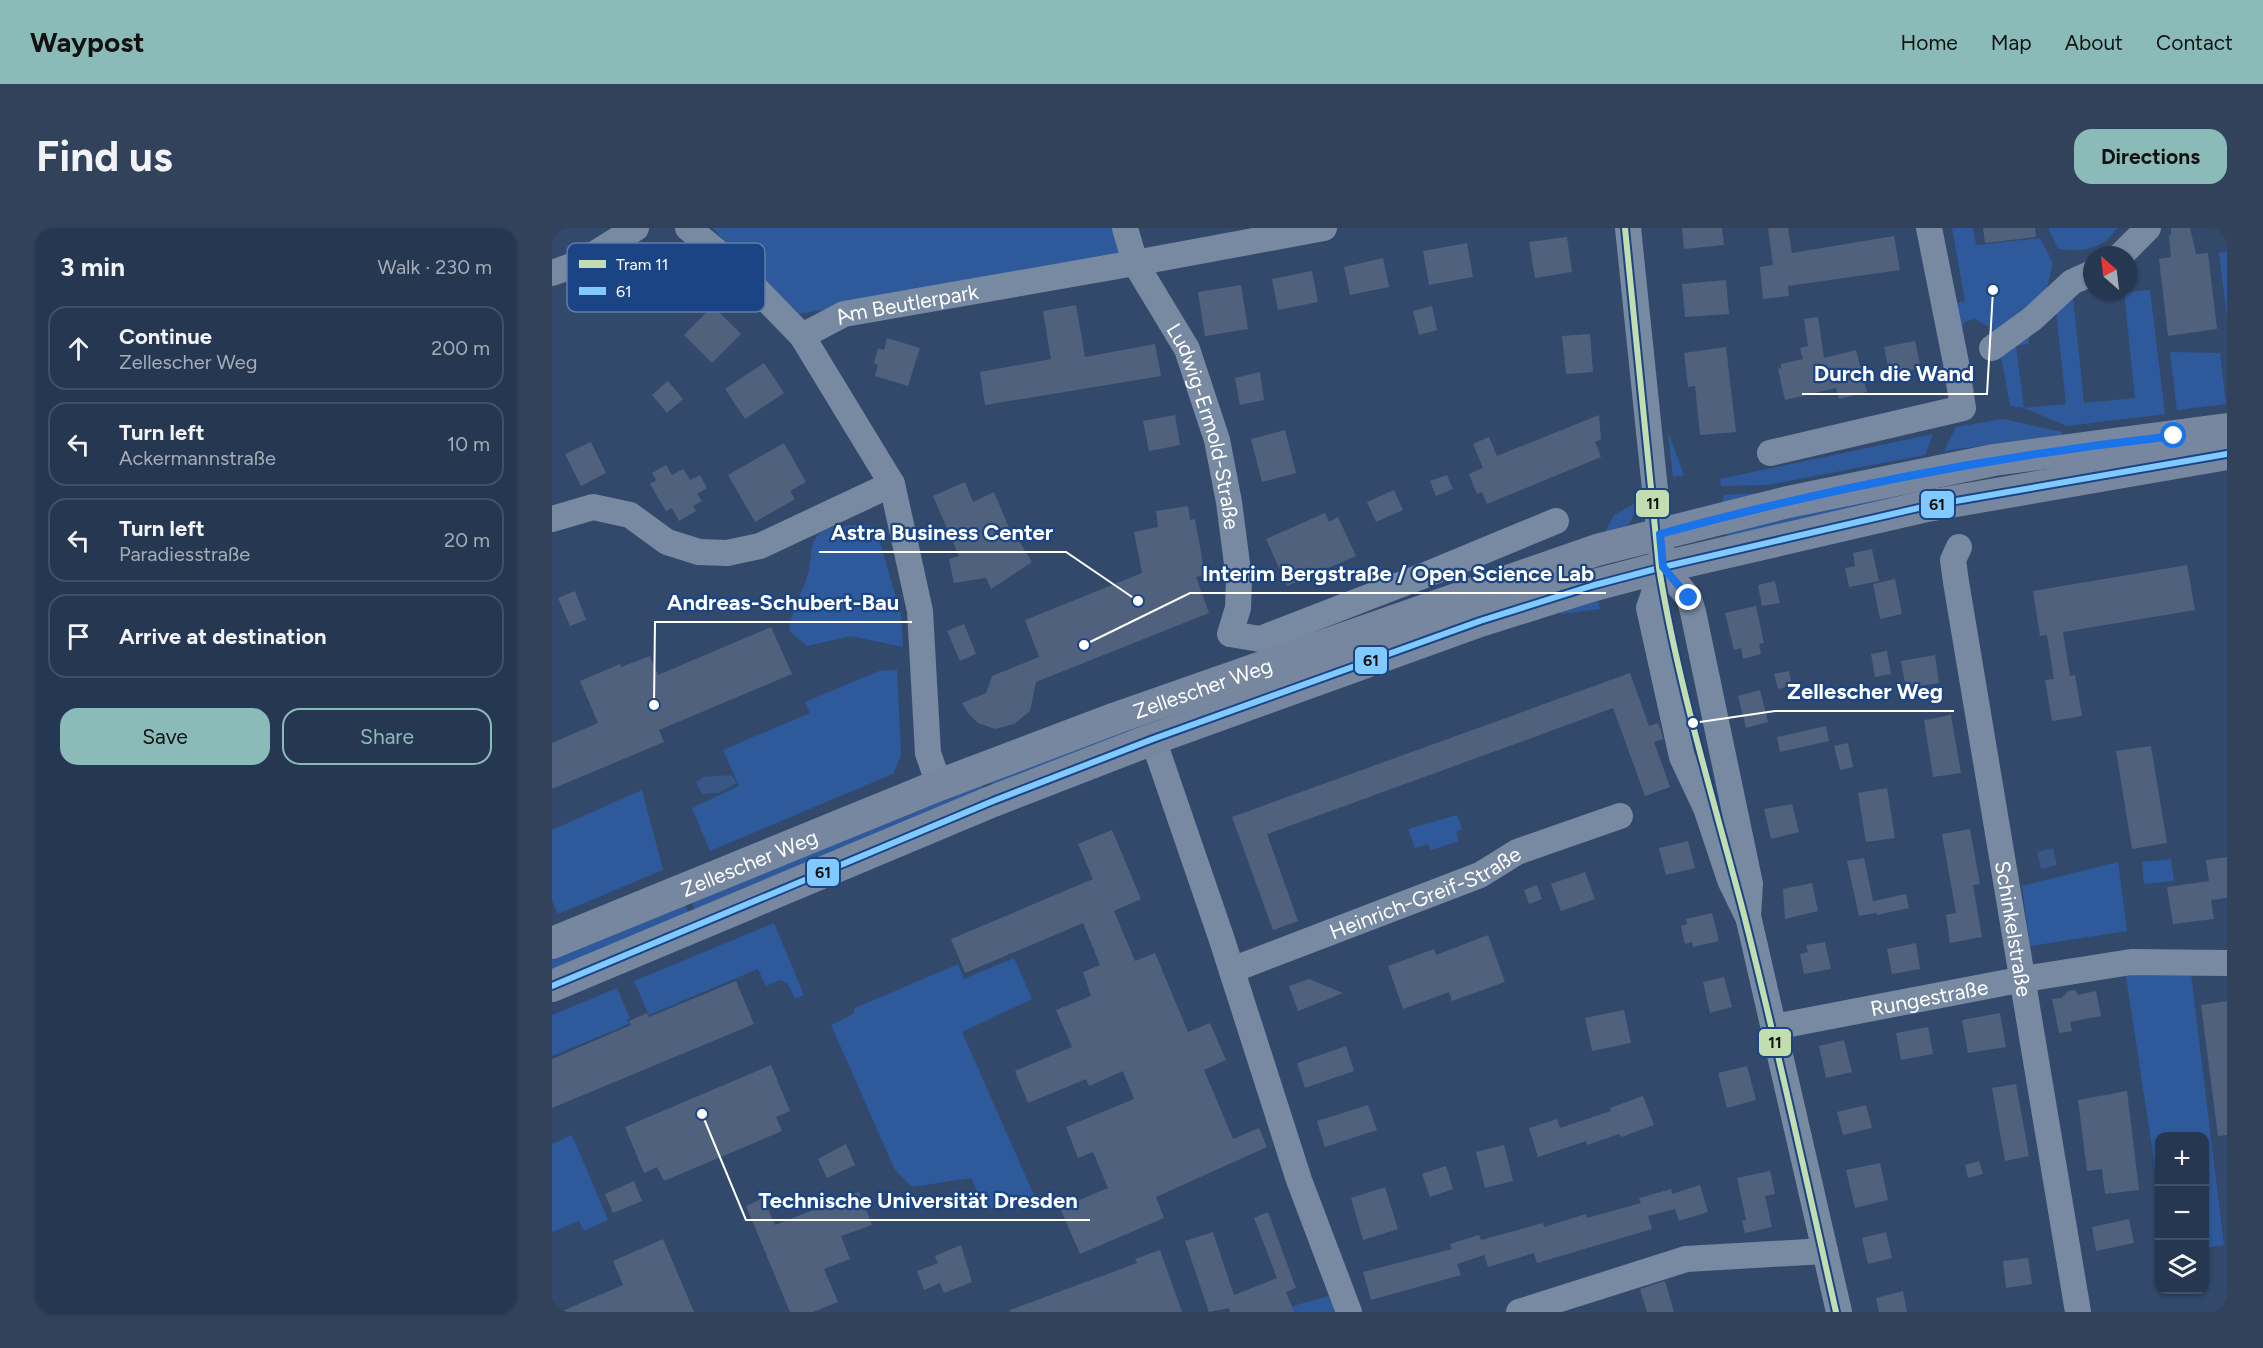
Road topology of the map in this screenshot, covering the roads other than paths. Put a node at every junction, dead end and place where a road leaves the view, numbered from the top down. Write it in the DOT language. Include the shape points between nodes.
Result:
graph roads {
  1 [pos="636,228"];
  2 [pos="688,228"];
  3 [pos="1125,228"];
  4 [pos="1324,228"];
  5 [pos="1628,228"];
  6 [pos="1929,228"];
  7 [pos="2148,228"];
  8 [pos="612,243"];
  9 [pos="707,243"];
  10 [pos="2130,246"];
  11 [pos="1135,264"];
  12 [pos="567,268"];
  13 [pos="552,273"];
  14 [pos="2083,277"];
  15 [pos="765,298"];
  16 [pos="802,336"];
  17 [pos="1992,348"];
  18 [pos="2227,429"];
  19 [pos="1770,453"];
  20 [pos="2227,454"];
  21 [pos="892,484"];
  22 [pos="552,519"];
  23 [pos="1556,521"];
  24 [pos="1660,534"];
  25 [pos="1959,547"];
  26 [pos="1663,567"];
  27 [pos="1230,634"];
  28 [pos="1153,739"];
  29 [pos="939,785"];
  30 [pos="1620,816"];
  31 [pos="1748,916"];
  32 [pos="552,943"];
  33 [pos="2227,963"];
  34 [pos="1232,970"];
  35 [pos="2024,980"];
  36 [pos="552,986"];
  37 [pos="1774,1027"];
  38 [pos="1825,1251"];
  39 [pos="1557,1306"];
  40 [pos="1349,1312"];
  41 [pos="1519,1312"];
  42 [pos="1839,1312"];
  43 [pos="2078,1312"];
  1 -- 8 [label="street"];
  2 -- 9 [label="street"];
  3 -- 11 [label="street"];
  4 -- 11 [label="street, Am Beutlerpark"];
  5 -- 24 [label="street"];
  6 -- 19 [label="street" via="1963,408"];
  7 -- 10 [label="street"];
  11 -- 16 [label="street, Am Beutlerpark" via="844,314"];
  11 -- 27 [label="street, Ludwig-Ermold-Straße" via="1187,349 1217,440 1239,579 1238,608"];
  12 -- 13 [label="street"];
  14 -- 17 [label="street"];
  15 -- 16 [label="street"];
  16 -- 21 [label="street"];
  18 -- 24 [label="main road, Zellescher Weg" via="1994,460 1788,502"];
  20 -- 26 [label="main road, Zellescher Weg" via="1927,506"];
  21 -- 22 [label="street" via="760,546 727,553 699,552 667,542 630,515 593,507"];
  21 -- 29 [label="street" via="920,611 928,753"];
  23 -- 27 [label="street, Zellescher Weg" via="1260,639"];
  24 -- 26 [label="street"];
  24 -- 29 [label="main road, Zellescher Weg" via="1597,550 1396,618"];
  25 -- 35 [label="street, Schinkelstraße" via="1953,560 1954,571"];
  26 -- 28 [label="main road, Zellescher Weg" via="1458,628"];
  26 -- 31 [label="street" via="1689,598 1750,884"];
  26 -- 31 [label="street" via="1649,608 1682,757"];
  28 -- 34 [label="street"];
  28 -- 36 [label="main road, Zellescher Weg" via="993,801"];
  29 -- 32 [label="main road, Zellescher Weg"];
  30 -- 34 [label="street, Heinrich-Greif-Straße" via="1517,852 1480,874"];
  31 -- 37 [label="street"];
  33 -- 35 [label="street, Rungestraße" via="2131,962"];
  34 -- 40 [label="street" via="1299,1180"];
  35 -- 37 [label="street, Rungestraße"];
  35 -- 43 [label="street, Schinkelstraße"];
  37 -- 38 [label="street"];
  38 -- 39 [label="street" via="1686,1259"];
  38 -- 42 [label="street"];
  39 -- 41 [label="street"];
}
